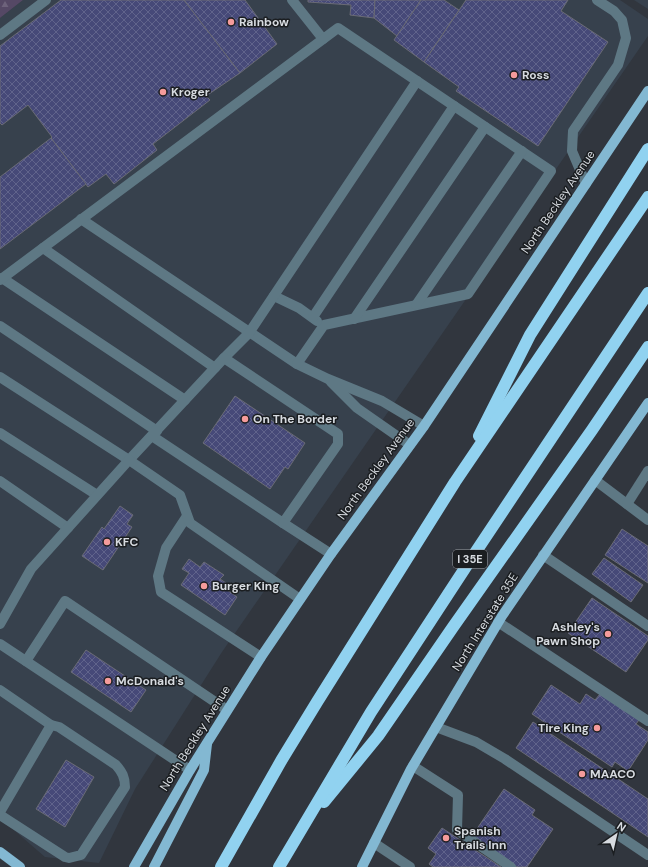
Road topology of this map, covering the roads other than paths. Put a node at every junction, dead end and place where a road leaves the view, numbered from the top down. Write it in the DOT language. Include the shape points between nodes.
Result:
graph roads {
  1 [pos="46,0"];
  2 [pos="292,0"];
  3 [pos="597,0"];
  4 [pos="0,35"];
  5 [pos="323,39"];
  6 [pos="416,81"];
  7 [pos="648,91"];
  8 [pos="454,106"];
  9 [pos="485,127"];
  10 [pos="648,149"];
  11 [pos="522,151"];
  12 [pos="586,184"];
  13 [pos="648,197"];
  14 [pos="81,219"];
  15 [pos="43,248"];
  16 [pos="1,279"];
  17 [pos="648,293"];
  18 [pos="274,296"];
  19 [pos="416,305"];
  20 [pos="313,317"];
  21 [pos="354,319"];
  22 [pos="324,325"];
  23 [pos="0,326"];
  24 [pos="249,333"];
  25 [pos="648,348"];
  26 [pos="224,358"];
  27 [pos="297,364"];
  28 [pos="215,368"];
  29 [pos="0,377"];
  30 [pos="328,379"];
  31 [pos="185,400"];
  32 [pos="648,403"];
  33 [pos="424,426"];
  34 [pos="0,433"];
  35 [pos="154,433"];
  36 [pos="410,445"];
  37 [pos="129,460"];
  38 [pos="648,471"];
  39 [pos="595,480"];
  40 [pos="0,481"];
  41 [pos="455,482"];
  42 [pos="97,496"];
  43 [pos="627,504"];
  44 [pos="187,516"];
  45 [pos="648,520"];
  46 [pos="283,523"];
  47 [pos="68,528"];
  48 [pos="331,554"];
  49 [pos="543,555"];
  50 [pos="300,599"];
  51 [pos="498,622"];
  52 [pos="0,624"];
  53 [pos="648,626"];
  54 [pos="0,644"];
  55 [pos="261,657"];
  56 [pos="26,661"];
  57 [pos="0,690"];
  58 [pos="227,710"];
  59 [pos="648,721"];
  60 [pos="51,725"];
  61 [pos="436,727"];
  62 [pos="208,740"];
  63 [pos="413,766"];
  64 [pos="190,770"];
  65 [pos="0,814"];
  66 [pos="300,830"];
  67 [pos="374,843"];
  68 [pos="0,852"];
  69 [pos="648,855"];
  70 [pos="221,866"];
  71 [pos="20,867"];
  72 [pos="134,867"];
  73 [pos="154,867"];
  74 [pos="279,867"];
  75 [pos="362,867"];
  76 [pos="410,867"];
  77 [pos="511,867"];
  1 -- 4 [label="street"];
  2 -- 5 [label="street"];
  3 -- 12 [label="street" via="614,11 622,20 626,38 618,66 573,131 572,150"];
  5 -- 6 [label="street" via="338,28"];
  5 -- 14 [label="street"];
  6 -- 8 [label="street"];
  6 -- 18 [label="street"];
  7 -- 12 [label="main road, North Beckley Avenue"];
  8 -- 9 [label="street"];
  8 -- 20 [label="street"];
  9 -- 11 [label="street"];
  9 -- 21 [label="street"];
  10 -- 41 [label="highway" via="530,335"];
  11 -- 19 [label="street"];
  11 -- 19 [label="street" via="552,171 468,294"];
  12 -- 33 [label="main road, North Beckley Avenue"];
  13 -- 41 [label="highway"];
  14 -- 15 [label="street"];
  14 -- 24 [label="street"];
  15 -- 16 [label="street"];
  15 -- 28 [label="street"];
  16 -- 31 [label="street"];
  17 -- 66 [label="highway, I 35E" via="371,712"];
  18 -- 20 [label="street"];
  18 -- 24 [label="street"];
  19 -- 21 [label="street"];
  20 -- 22 [label="street"];
  21 -- 22 [label="street"];
  22 -- 27 [label="street"];
  23 -- 35 [label="street"];
  24 -- 26 [label="street"];
  24 -- 27 [label="street"];
  25 -- 66 [label="highway" via="378,736"];
  26 -- 28 [label="street"];
  26 -- 46 [label="street" via="338,434 338,444"];
  27 -- 30 [label="street"];
  28 -- 31 [label="street"];
  29 -- 37 [label="street"];
  30 -- 33 [label="street" via="382,400"];
  30 -- 36 [label="street" via="357,408"];
  31 -- 35 [label="street"];
  32 -- 39 [label="main road, North Interstate 35E"];
  33 -- 36 [label="main road, North Beckley Avenue"];
  34 -- 42 [label="street"];
  35 -- 37 [label="street"];
  35 -- 46 [label="street"];
  36 -- 48 [label="main road, North Beckley Avenue"];
  37 -- 42 [label="street"];
  37 -- 44 [label="street" via="180,495"];
  38 -- 43 [label="street"];
  39 -- 43 [label="street"];
  39 -- 49 [label="main road, North Interstate 35E"];
  40 -- 47 [label="street"];
  41 -- 70 [label="highway" via="281,761"];
  42 -- 47 [label="street"];
  43 -- 45 [label="street"];
  44 -- 50 [label="street" via="190,522"];
  44 -- 55 [label="street" via="166,548 158,576 161,592"];
  46 -- 48 [label="street"];
  47 -- 52 [label="street" via="31,569"];
  48 -- 50 [label="main road, North Beckley Avenue"];
  49 -- 51 [label="main road, North Interstate 35E"];
  49 -- 53 [label="street"];
  50 -- 55 [label="main road, North Beckley Avenue"];
  51 -- 59 [label="street"];
  51 -- 61 [label="main road, North Interstate 35E"];
  54 -- 56 [label="street"];
  55 -- 58 [label="main road, North Beckley Avenue"];
  56 -- 58 [label="street" via="65,601"];
  56 -- 64 [label="street"];
  57 -- 60 [label="street"];
  58 -- 62 [label="main road, North Beckley Avenue"];
  60 -- 65 [label="street"];
  60 -- 65 [label="street" via="59,727 116,765 125,778 125,787 80,855 69,858"];
  61 -- 63 [label="main road, North Interstate 35E"];
  61 -- 69 [label="street" via="476,742 505,759"];
  62 -- 64 [label="main road, North Beckley Avenue"];
  62 -- 73 [label="main road" via="204,770"];
  63 -- 67 [label="main road, North Interstate 35E"];
  63 -- 77 [label="street" via="458,795 457,830"];
  64 -- 72 [label="main road, North Beckley Avenue"];
  66 -- 74 [label="highway, I 35E"];
  67 -- 75 [label="main road, North Interstate 35E"];
  67 -- 76 [label="street"];
  68 -- 71 [label="main road"];
}
